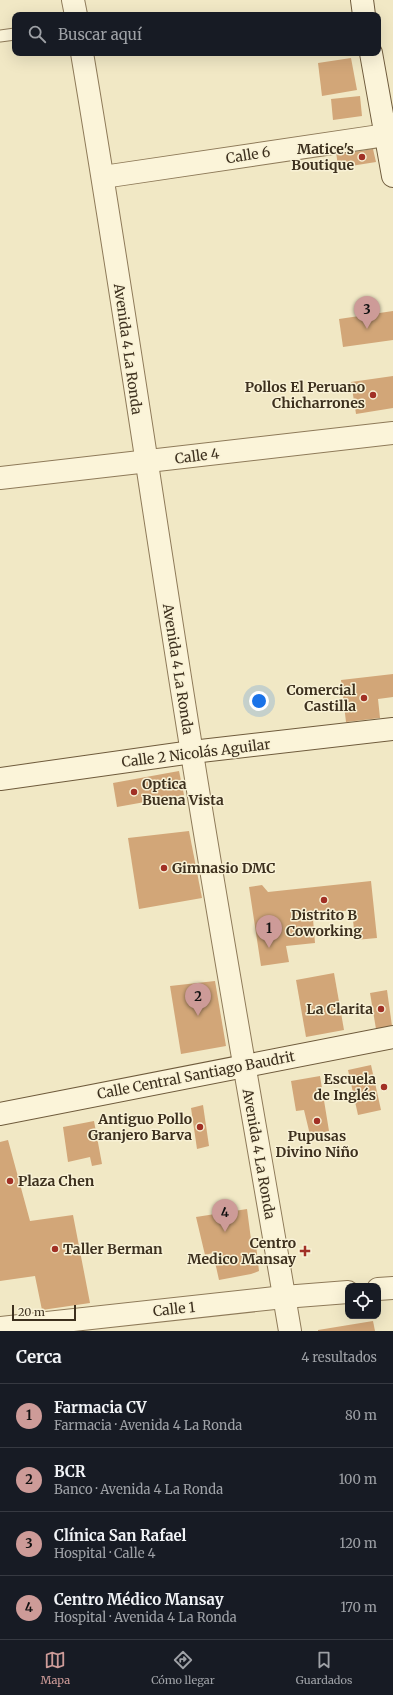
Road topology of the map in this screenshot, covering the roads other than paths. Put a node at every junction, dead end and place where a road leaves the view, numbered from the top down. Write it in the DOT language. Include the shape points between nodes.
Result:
graph roads {
  1 [pos="73,0"];
  2 [pos="362,0"];
  3 [pos="75,12"];
  4 [pos="364,12"];
  5 [pos="12,34"];
  6 [pos="0,36"];
  7 [pos="83,56"];
  8 [pos="372,56"];
  9 [pos="390,134"];
  10 [pos="393,176"];
  11 [pos="103,177"];
  12 [pos="393,433"];
  13 [pos="145,462"];
  14 [pos="0,478"];
  15 [pos="393,729"];
  16 [pos="192,752"];
  17 [pos="0,779"];
  18 [pos="393,1037"];
  19 [pos="244,1066"];
  20 [pos="0,1114"];
  21 [pos="393,1288"];
  22 [pos="381,1290"];
  23 [pos="345,1292"];
  24 [pos="284,1297"];
  25 [pos="0,1328"];
  26 [pos="290,1331"];
  1 -- 3 [label="street"];
  2 -- 4 [label="street"];
  5 -- 6 [label="lane"];
  7 -- 11 [label="street, Avenida 4 La Ronda"];
  8 -- 9 [label="street"];
  9 -- 10 [label="street"];
  9 -- 11 [label="street, Calle 6"];
  11 -- 13 [label="street, Avenida 4 La Ronda"];
  12 -- 13 [label="street, Calle 4"];
  13 -- 14 [label="street, Calle 4"];
  13 -- 16 [label="street, Avenida 4 La Ronda"];
  15 -- 16 [label="street, Calle 2 Nicolás Aguilar"];
  16 -- 17 [label="street, Calle 2 Nicolás Aguilar"];
  16 -- 19 [label="street, Avenida 4 La Ronda"];
  18 -- 19 [label="street, Calle Central Santiago Baudrit"];
  19 -- 20 [label="street, Calle Central Santiago Baudrit"];
  19 -- 24 [label="street, Avenida 4 La Ronda"];
  21 -- 22 [label="street"];
  23 -- 24 [label="street, Calle 1"];
  24 -- 25 [label="street, Calle 1"];
  24 -- 26 [label="street, Avenida 4 La Ronda"];
}
